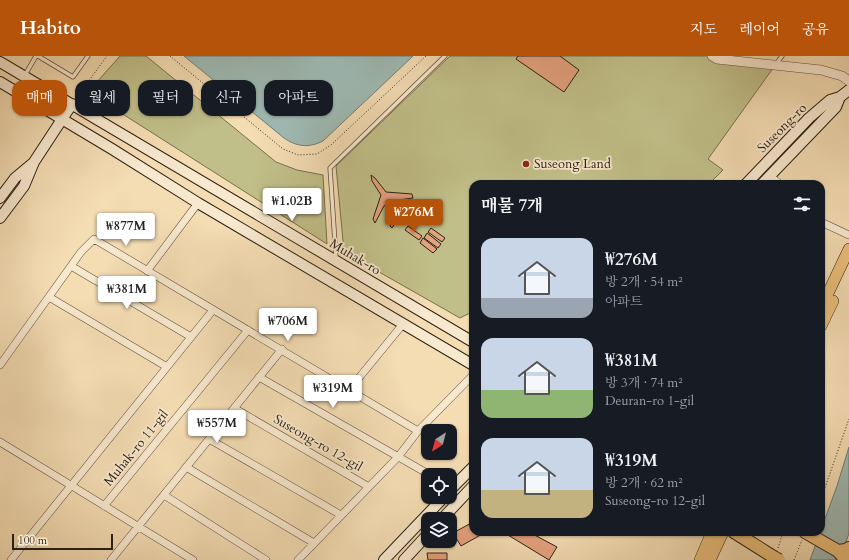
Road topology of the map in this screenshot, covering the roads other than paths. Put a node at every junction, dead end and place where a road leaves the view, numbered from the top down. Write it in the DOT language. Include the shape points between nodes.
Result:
graph roads {
  1 [pos="37,56"];
  2 [pos="88,56"];
  3 [pos="445,56"];
  4 [pos="712,56"];
  5 [pos="782,56"];
  6 [pos="0,62"];
  7 [pos="776,64"];
  8 [pos="24,76"];
  9 [pos="849,81"];
  10 [pos="0,82"];
  11 [pos="849,90"];
  12 [pos="840,97"];
  13 [pos="72,104"];
  14 [pos="62,120"];
  15 [pos="34,162"];
  16 [pos="770,176"];
  17 [pos="750,180"];
  18 [pos="766,180"];
  19 [pos="775,180"];
  20 [pos="1,193"];
  21 [pos="198,203"];
  22 [pos="0,218"];
  23 [pos="825,224"];
  24 [pos="849,236"];
  25 [pos="849,249"];
  26 [pos="336,261"];
  27 [pos="71,266"];
  28 [pos="849,267"];
  29 [pos="147,271"];
  30 [pos="49,297"];
  31 [pos="825,300"];
  32 [pos="213,310"];
  33 [pos="825,318"];
  34 [pos="403,324"];
  35 [pos="248,330"];
  36 [pos="191,337"];
  37 [pos="469,340"];
  38 [pos="282,349"];
  39 [pos="469,363"];
  40 [pos="0,365"];
  41 [pos="167,367"];
  42 [pos="259,377"];
  43 [pos="469,379"];
  44 [pos="349,390"];
  45 [pos="234,408"];
  46 [pos="418,431"];
  47 [pos="208,439"];
  48 [pos="0,442"];
  49 [pos="398,457"];
  50 [pos="186,467"];
  51 [pos="421,470"];
  52 [pos="469,471"];
  53 [pos="457,482"];
  54 [pos="71,486"];
  55 [pos="369,487"];
  56 [pos="469,490"];
  57 [pos="164,495"];
  58 [pos="437,504"];
  59 [pos="104,506"];
  60 [pos="449,512"];
  61 [pos="341,515"];
  62 [pos="137,527"];
  63 [pos="710,536"];
  64 [pos="721,536"];
  65 [pos="741,536"];
  66 [pos="806,536"];
  67 [pos="421,542"];
  68 [pos="314,543"];
  69 [pos="844,553"];
  70 [pos="775,556"];
  71 [pos="11,560"];
  72 [pos="111,560"];
  73 [pos="193,560"];
  74 [pos="266,560"];
  75 [pos="298,560"];
  76 [pos="384,560"];
  77 [pos="404,560"];
  78 [pos="700,560"];
  79 [pos="710,560"];
  1 -- 2 [label="lane" via="73,77"];
  1 -- 8 [label="lane"];
  3 -- 26 [label="lane" via="330,168"];
  4 -- 7 [label="street" via="717,59"];
  5 -- 7 [label="lane"];
  6 -- 8 [label="main road"];
  7 -- 9 [label="street" via="821,70 842,76"];
  8 -- 13 [label="main road"];
  10 -- 14 [label="main road"];
  11 -- 12 [label="main road, Suseong-ro"];
  12 -- 16 [label="main road, Suseong-ro" via="836,107"];
  12 -- 17 [label="main road, Suseong-ro" via="830,100 809,118"];
  13 -- 14 [label="main road"];
  13 -- 26 [label="main road, Muhak-ro"];
  14 -- 15 [label="main road"];
  14 -- 21 [label="main road"];
  15 -- 20 [label="main road"];
  15 -- 22 [label="main road" via="24,186"];
  16 -- 18 [label="main road, Suseong-ro"];
  16 -- 19 [label="street"];
  21 -- 29 [label="street"];
  21 -- 34 [label="main road"];
  23 -- 24 [label="street"];
  25 -- 31 [label="main road"];
  26 -- 37 [label="main road, Muhak-ro"];
  27 -- 29 [label="street" via="94,239"];
  27 -- 30 [label="street"];
  27 -- 36 [label="street"];
  28 -- 33 [label="main road"];
  29 -- 32 [label="street"];
  30 -- 40 [label="street"];
  30 -- 41 [label="street"];
  32 -- 35 [label="street"];
  32 -- 36 [label="street, Muhak-ro 11-gil"];
  34 -- 39 [label="main road"];
  34 -- 44 [label="street"];
  35 -- 38 [label="street"];
  35 -- 59 [label="street, Muhak-ro 11-gil"];
  36 -- 41 [label="street, Muhak-ro 11-gil"];
  38 -- 42 [label="street"];
  38 -- 44 [label="street"];
  41 -- 54 [label="street, Muhak-ro 11-gil"];
  42 -- 45 [label="street"];
  42 -- 49 [label="street"];
  43 -- 46 [label="street"];
  44 -- 46 [label="street"];
  45 -- 47 [label="street"];
  45 -- 55 [label="street, Suseong-ro 12-gil"];
  46 -- 49 [label="street"];
  47 -- 50 [label="street"];
  47 -- 61 [label="street"];
  48 -- 54 [label="street"];
  49 -- 51 [label="street"];
  49 -- 55 [label="street, Suseong-ro 12-gil"];
  50 -- 57 [label="street"];
  50 -- 68 [label="street"];
  52 -- 53 [label="main road"];
  54 -- 59 [label="street"];
  54 -- 71 [label="street, Muhak-ro 11-gil"];
  55 -- 61 [label="street, Suseong-ro 12-gil"];
  56 -- 60 [label="main road"];
  57 -- 62 [label="street"];
  57 -- 74 [label="street"];
  58 -- 76 [label="main road"];
  59 -- 62 [label="street"];
  61 -- 68 [label="street, Suseong-ro 12-gil"];
  62 -- 72 [label="street"];
  62 -- 73 [label="street"];
  63 -- 78 [label="main road"];
  64 -- 79 [label="main road"];
  65 -- 70 [label="highway"];
  66 -- 69 [label="highway"];
  67 -- 77 [label="main road"];
  68 -- 75 [label="street, Suseong-ro 12-gil"];
}
